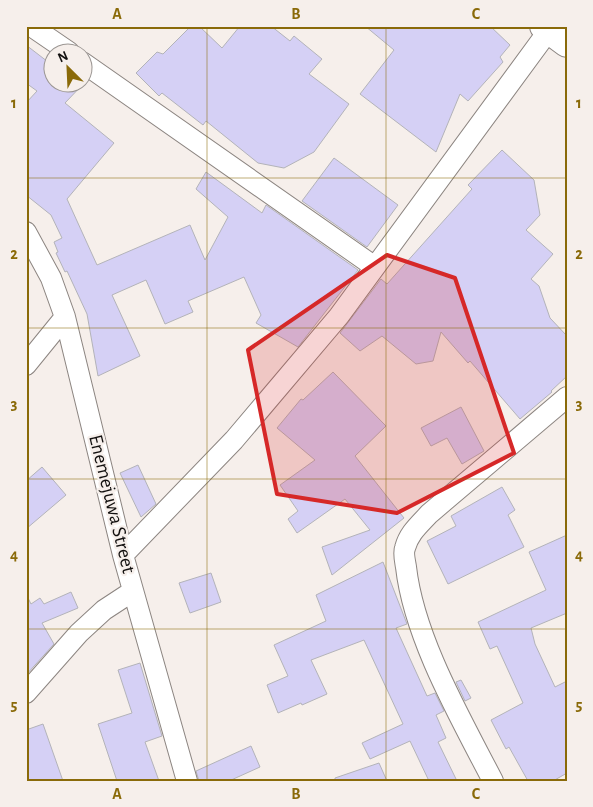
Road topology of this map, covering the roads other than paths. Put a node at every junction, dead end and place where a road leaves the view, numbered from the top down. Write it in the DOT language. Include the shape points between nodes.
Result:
graph roads {
  1 [pos="31,26"];
  2 [pos="553,33"];
  3 [pos="54,42"];
  4 [pos="92,69"];
  5 [pos="26,232"];
  6 [pos="375,266"];
  7 [pos="65,317"];
  8 [pos="26,365"];
  9 [pos="567,397"];
  10 [pos="123,555"];
  11 [pos="133,591"];
  12 [pos="26,693"];
  13 [pos="187,781"];
  14 [pos="493,781"];
  1 -- 3 [label="street"];
  2 -- 6 [label="street"];
  4 -- 6 [label="street"];
  5 -- 7 [label="street, Enemejuwa Street" via="51,278"];
  6 -- 10 [label="street" via="339,316 234,440"];
  7 -- 8 [label="street"];
  7 -- 10 [label="street, Enemejuwa Street"];
  9 -- 14 [label="street" via="429,514 411,533 404,550 416,616 448,693"];
  10 -- 11 [label="street, Enemejuwa Street"];
  11 -- 12 [label="street" via="104,610 79,633"];
  11 -- 13 [label="street, Enemejuwa Street"];
}
